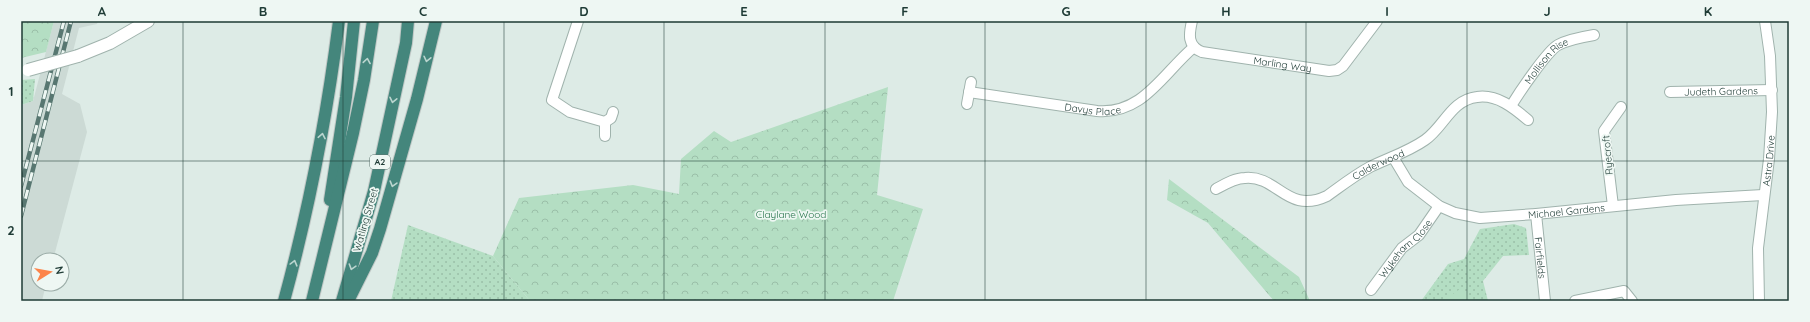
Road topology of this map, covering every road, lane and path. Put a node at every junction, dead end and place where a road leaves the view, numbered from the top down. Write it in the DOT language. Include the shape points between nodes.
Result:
graph roads {
  1 [pos="148,21"];
  2 [pos="339,21"];
  3 [pos="354,21"];
  4 [pos="373,21"];
  5 [pos="408,21"];
  6 [pos="436,21"];
  7 [pos="578,21"];
  8 [pos="1192,21"];
  9 [pos="1377,21"];
  10 [pos="1765,21"];
  11 [pos="1594,35"];
  12 [pos="1194,47"];
  13 [pos="24,71"];
  14 [pos="970,82"];
  15 [pos="1772,90"];
  16 [pos="969,92"];
  17 [pos="1670,92"];
  18 [pos="967,104"];
  19 [pos="1511,106"];
  20 [pos="1621,107"];
  21 [pos="614,112"];
  22 [pos="1528,120"];
  23 [pos="606,122"];
  24 [pos="605,136"];
  25 [pos="1392,157"];
  26 [pos="1216,189"];
  27 [pos="1763,195"];
  28 [pos="1439,206"];
  29 [pos="1613,206"];
  30 [pos="1536,214"];
  31 [pos="1371,290"];
  32 [pos="313,295"];
  33 [pos="284,301"];
  34 [pos="342,301"];
  35 [pos="348,301"];
  36 [pos="1545,301"];
  37 [pos="1575,301"];
  38 [pos="1632,301"];
  39 [pos="1759,301"];
  1 -- 13 [label="street, bridge" via="110,43 78,56"];
  33 -- 2 [label="highway, one-way" via="311,195 330,93"];
  3 -- 32 [label="highway" via="346,97"];
  32 -- 4 [label="highway, one-way" via="353,134"];
  5 -- 34 [label="highway, Watling Street / A2, one-way" via="406,43 374,191"];
  6 -- 35 [label="highway, one-way" via="417,99 374,247"];
  7 -- 23 [label="street" via="552,100 570,112"];
  8 -- 12 [label="street" via="1190,37"];
  9 -- 12 [label="street, Marling Way" via="1341,68 1333,71 1200,52"];
  10 -- 15 [label="street, Astra Drive"];
  11 -- 19 [label="street, Mollison Rise" via="1557,45"];
  12 -- 16 [label="street, Davys Place" via="1144,98 1117,110 1093,111"];
  14 -- 16 [label="street"];
  15 -- 17 [label="street, Judeth Gardens"];
  15 -- 27 [label="street, Astra Drive" via="1769,159"];
  16 -- 18 [label="street"];
  19 -- 22 [label="street, Calderwood"];
  19 -- 25 [label="street, Calderwood" via="1488,97 1464,101 1453,108 1434,133 1424,141"];
  20 -- 29 [label="street, Ryecroft" via="1604,131"];
  21 -- 23 [label="street"];
  23 -- 24 [label="street"];
  25 -- 26 [label="street, Calderwood" via="1371,167 1327,196 1315,200 1294,199 1267,183 1251,178 1235,180"];
  25 -- 28 [label="street, Michael Gardens" via="1408,182"];
  27 -- 29 [label="street, Michael Gardens"];
  27 -- 39 [label="street, Astra Drive" via="1758,248"];
  28 -- 30 [label="street, Michael Gardens" via="1455,213 1480,218"];
  28 -- 31 [label="street, Wykeham Close" via="1419,236 1402,248"];
  29 -- 30 [label="street, Michael Gardens"];
  30 -- 36 [label="street, Fairfields"];
  37 -- 38 [label="street" via="1624,291"];
}
